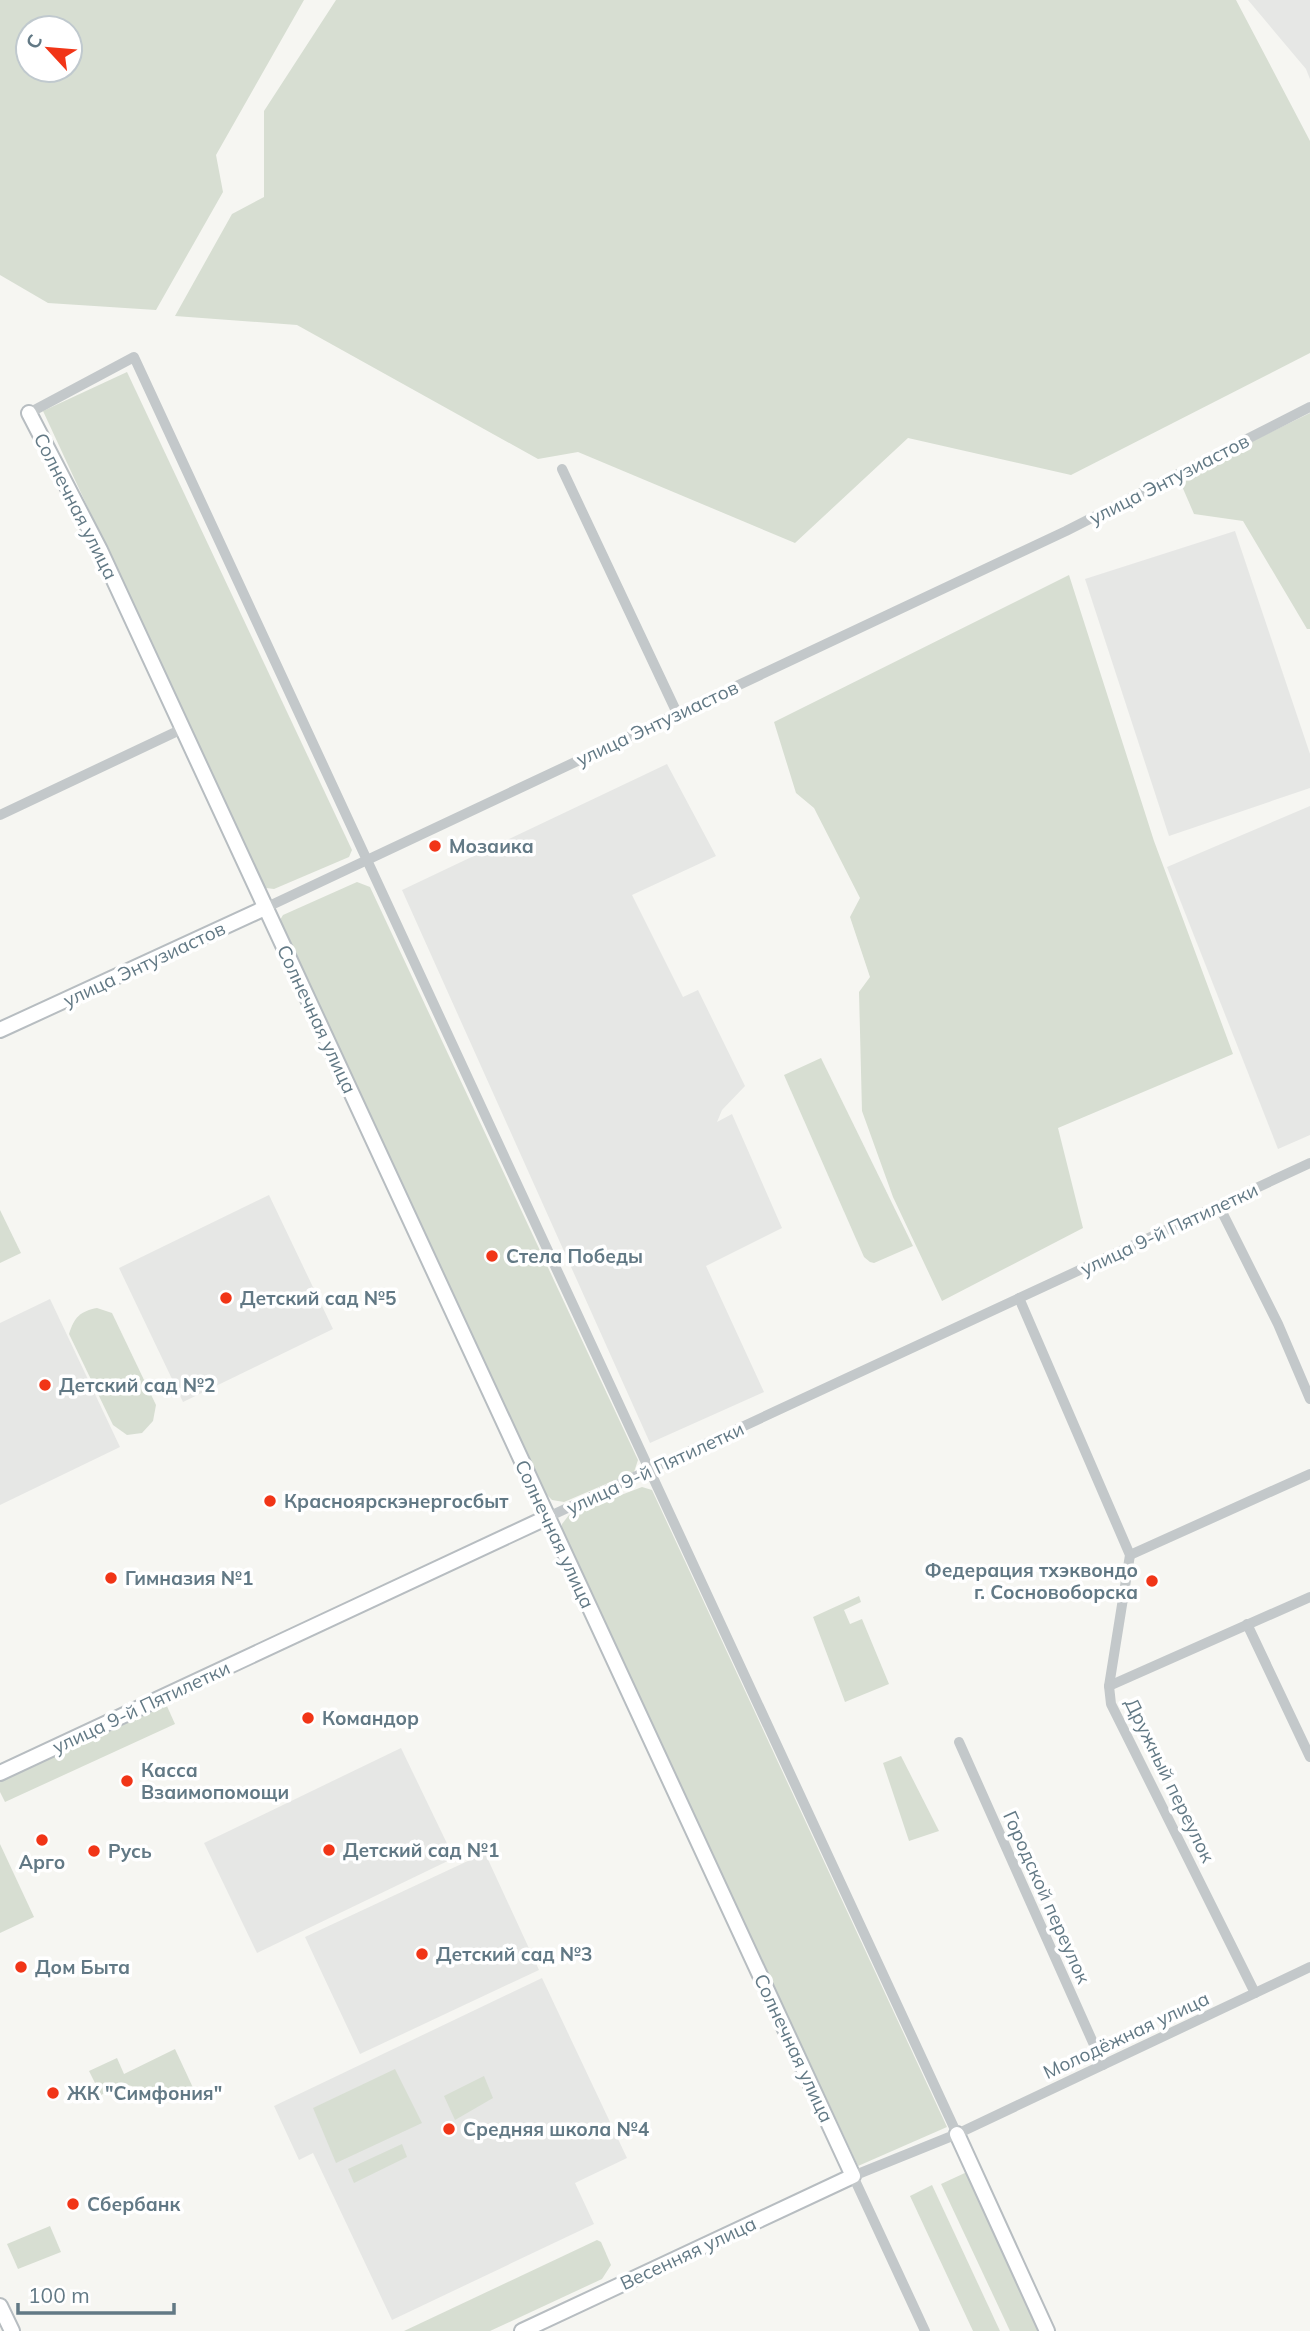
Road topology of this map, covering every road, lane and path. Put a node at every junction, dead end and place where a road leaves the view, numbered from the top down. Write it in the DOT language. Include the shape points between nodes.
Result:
graph roads {
  1 [pos="1310,407"];
  2 [pos="29,413"];
  3 [pos="562,469"];
  4 [pos="677,713"];
  5 [pos="182,729"];
  6 [pos="0,815"];
  7 [pos="366,860"];
  8 [pos="265,908"];
  9 [pos="0,1030"];
  10 [pos="1310,1163"];
  11 [pos="1219,1206"];
  12 [pos="1019,1298"];
  13 [pos="1310,1399"];
  14 [pos="650,1471"];
  15 [pos="1310,1474"];
  16 [pos="548,1517"];
  17 [pos="1130,1555"];
  18 [pos="1310,1597"];
  19 [pos="1247,1624"];
  20 [pos="1109,1686"];
  21 [pos="959,1742"];
  22 [pos="1310,1757"];
  23 [pos="0,1773"];
  24 [pos="1310,1967"];
  25 [pos="1255,1993"];
  26 [pos="1104,2066"];
  27 [pos="957,2134"];
  28 [pos="853,2176"];
  29 [pos="0,2306"];
  30 [pos="12,2331"];
  31 [pos="522,2331"];
  32 [pos="925,2331"];
  33 [pos="1047,2331"];
  1 -- 4 [label="street, улица Энтузиастов" via="1066,531"];
  2 -- 5 [label="street, Солнечная улица" via="100,550"];
  2 -- 7 [label="street, Солнечная улица" via="134,357"];
  3 -- 4 [label="street"];
  4 -- 7 [label="street, улица Энтузиастов"];
  5 -- 6 [label="street"];
  5 -- 8 [label="street, Солнечная улица"];
  7 -- 8 [label="street, улица Энтузиастов"];
  7 -- 14 [label="street, Солнечная улица"];
  8 -- 9 [label="street, улица Энтузиастов"];
  8 -- 16 [label="street, Солнечная улица"];
  10 -- 11 [label="street, улица 9-й Пятилетки"];
  11 -- 12 [label="street, улица 9-й Пятилетки"];
  11 -- 13 [label="street"];
  12 -- 14 [label="street, улица 9-й Пятилетки"];
  12 -- 17 [label="street"];
  14 -- 16 [label="street, улица 9-й Пятилетки"];
  14 -- 27 [label="street, Солнечная улица"];
  15 -- 17 [label="street"];
  16 -- 23 [label="street, улица 9-й Пятилетки"];
  16 -- 28 [label="street, Солнечная улица"];
  17 -- 20 [label="street, Дружный переулок"];
  18 -- 19 [label="street"];
  19 -- 20 [label="street"];
  19 -- 22 [label="street"];
  20 -- 25 [label="street, Дружный переулок" via="1111,1704"];
  21 -- 26 [label="street, Городской переулок"];
  24 -- 25 [label="street, Молодёжная улица"];
  25 -- 26 [label="street, Молодёжная улица"];
  26 -- 27 [label="street, Молодёжная улица"];
  27 -- 28 [label="street, Молодёжная улица"];
  27 -- 33 [label="street"];
  28 -- 31 [label="street, Весенняя улица"];
  28 -- 32 [label="street, Солнечная улица"];
  29 -- 30 [label="street"];
}
